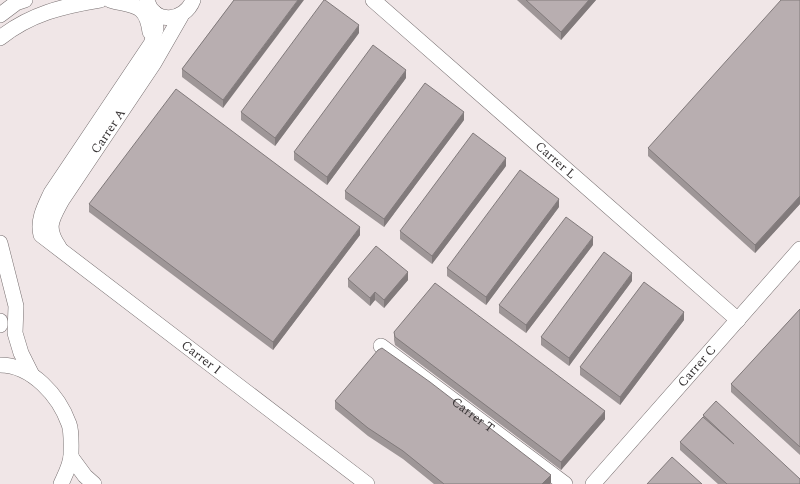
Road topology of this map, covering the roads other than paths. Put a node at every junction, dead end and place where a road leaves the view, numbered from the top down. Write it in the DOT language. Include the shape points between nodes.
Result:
graph roads {
  1 [pos="25,0"];
  2 [pos="100,0"];
  3 [pos="110,0"];
  4 [pos="193,0"];
  5 [pos="373,0"];
  6 [pos="147,4"];
  7 [pos="0,15"];
  8 [pos="181,16"];
  9 [pos="0,38"];
  10 [pos="151,44"];
  11 [pos="0,243"];
  12 [pos="800,249"];
  13 [pos="60,250"];
  14 [pos="738,320"];
  15 [pos="0,321"];
  16 [pos="0,325"];
  17 [pos="381,346"];
  18 [pos="0,365"];
  19 [pos="32,375"];
  20 [pos="71,456"];
  21 [pos="62,484"];
  22 [pos="94,484"];
  23 [pos="367,484"];
  24 [pos="565,484"];
  25 [pos="593,484"];
  1 -- 7 [label="street" via="16,3"];
  2 -- 9 [label="street" via="55,8 12,28"];
  3 -- 10 [label="street" via="134,4 146,15"];
  4 -- 8 [label="street, Carrer A"];
  5 -- 14 [label="street, Carrer L"];
  6 -- 8 [label="street" via="163,17"];
  6 -- 10 [label="street" via="156,29"];
  8 -- 13 [label="street, Carrer A" via="154,63 52,219 52,237"];
  10 -- 13 [label="street, Carrer I" via="51,193 42,211 39,229 41,235"];
  11 -- 19 [label="street" via="16,306 15,333"];
  12 -- 14 [label="street, Carrer C"];
  13 -- 23 [label="street, Carrer I"];
  14 -- 25 [label="street, Carrer C"];
  15 -- 16 [label="street"];
  17 -- 24 [label="street, Carrer T"];
  18 -- 19 [label="street"];
  19 -- 20 [label="street" via="56,397 69,425"];
  20 -- 21 [label="street"];
  20 -- 22 [label="street"];
}
